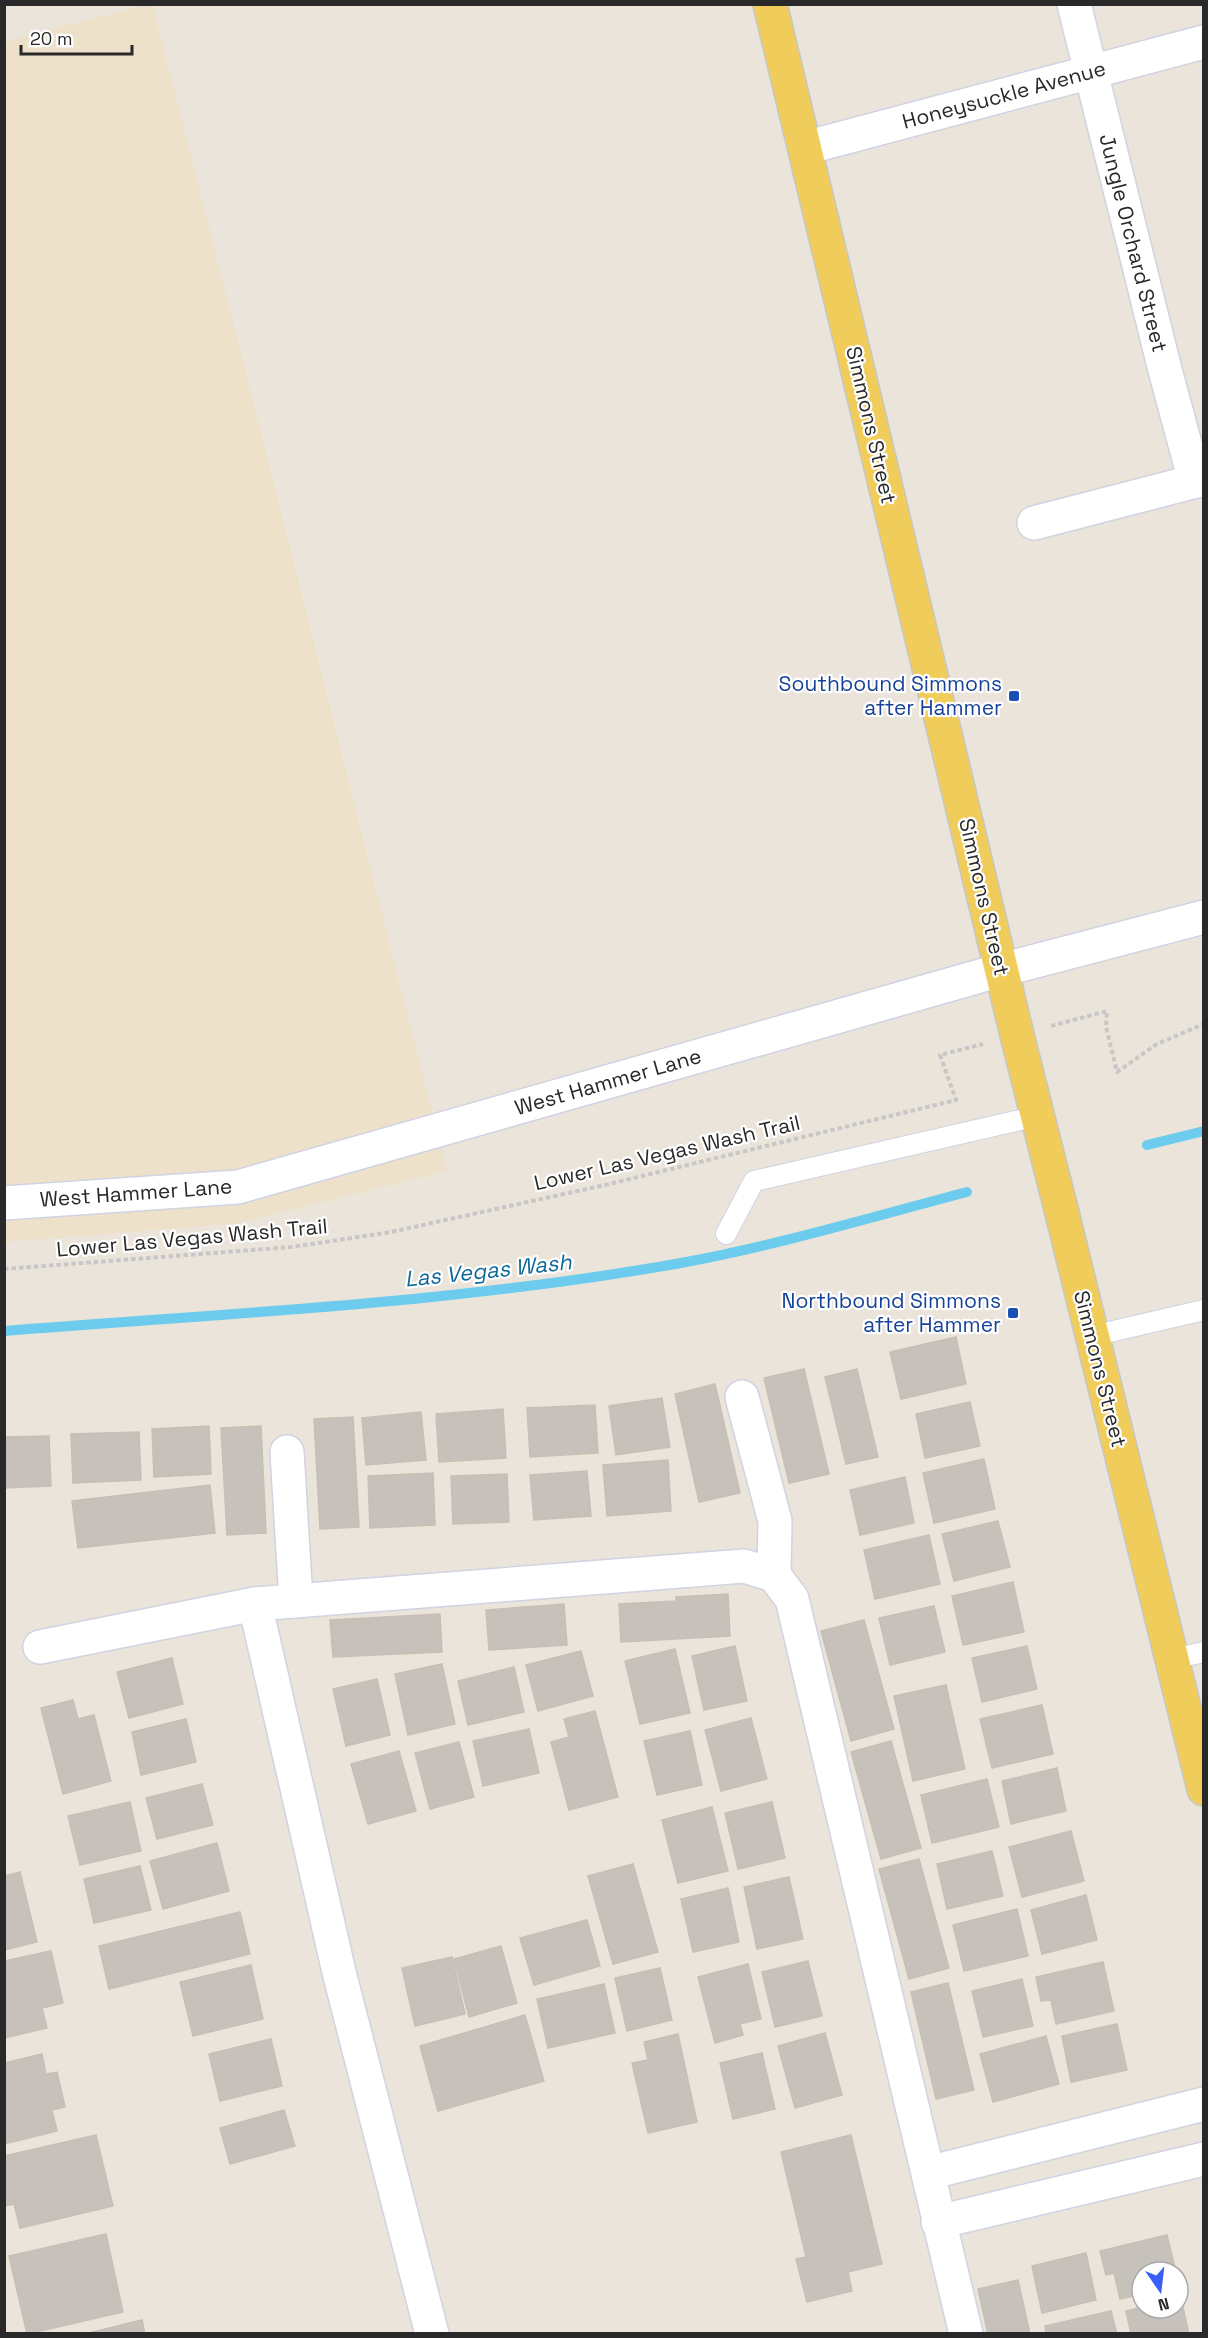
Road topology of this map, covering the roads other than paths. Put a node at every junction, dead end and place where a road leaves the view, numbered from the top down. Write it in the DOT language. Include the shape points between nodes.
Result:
graph roads {
  1 [pos="770,4"];
  2 [pos="1074,4"];
  3 [pos="1203,42"];
  4 [pos="1090,71"];
  5 [pos="805,148"];
  6 [pos="1199,480"];
  7 [pos="1034,523"];
  8 [pos="1203,917"];
  9 [pos="1001,969"];
  10 [pos="1038,1116"];
  11 [pos="4,1203"];
  12 [pos="726,1234"];
  13 [pos="1203,1310"];
  14 [pos="1092,1336"];
  15 [pos="742,1397"];
  16 [pos="287,1452"];
  17 [pos="774,1575"];
  18 [pos="296,1601"];
  19 [pos="255,1604"];
  20 [pos="40,1647"];
  21 [pos="1203,1652"];
  22 [pos="1172,1659"];
  23 [pos="1203,1789"];
  24 [pos="1203,2104"];
  25 [pos="1203,2159"];
  26 [pos="928,2173"];
  27 [pos="938,2222"];
  28 [pos="432,2334"];
  29 [pos="966,2334"];
  1 -- 5 [label="main road, Simmons Street"];
  2 -- 4 [label="street, Jungle Orchard Street"];
  3 -- 4 [label="street, Honeysuckle Avenue"];
  4 -- 5 [label="street, Honeysuckle Avenue"];
  4 -- 6 [label="street, Jungle Orchard Street" via="1165,370"];
  5 -- 9 [label="main road, Simmons Street"];
  6 -- 7 [label="street"];
  8 -- 9 [label="street, West Hammer Lane"];
  9 -- 10 [label="main road, Simmons Street"];
  9 -- 11 [label="street, West Hammer Lane" via="238,1187"];
  10 -- 12 [label="lane" via="754,1181"];
  10 -- 14 [label="main road, Simmons Street"];
  13 -- 14 [label="lane"];
  14 -- 22 [label="main road, Simmons Street"];
  15 -- 17 [label="street" via="775,1521"];
  16 -- 18 [label="street"];
  17 -- 18 [label="street" via="744,1566"];
  17 -- 26 [label="street" via="792,1599"];
  18 -- 19 [label="street"];
  19 -- 20 [label="street"];
  19 -- 28 [label="street" via="339,1972"];
  21 -- 22 [label="lane"];
  22 -- 23 [label="main road, Simmons Street"];
  24 -- 26 [label="street"];
  25 -- 27 [label="street"];
  26 -- 27 [label="street"];
  27 -- 29 [label="street"];
}
